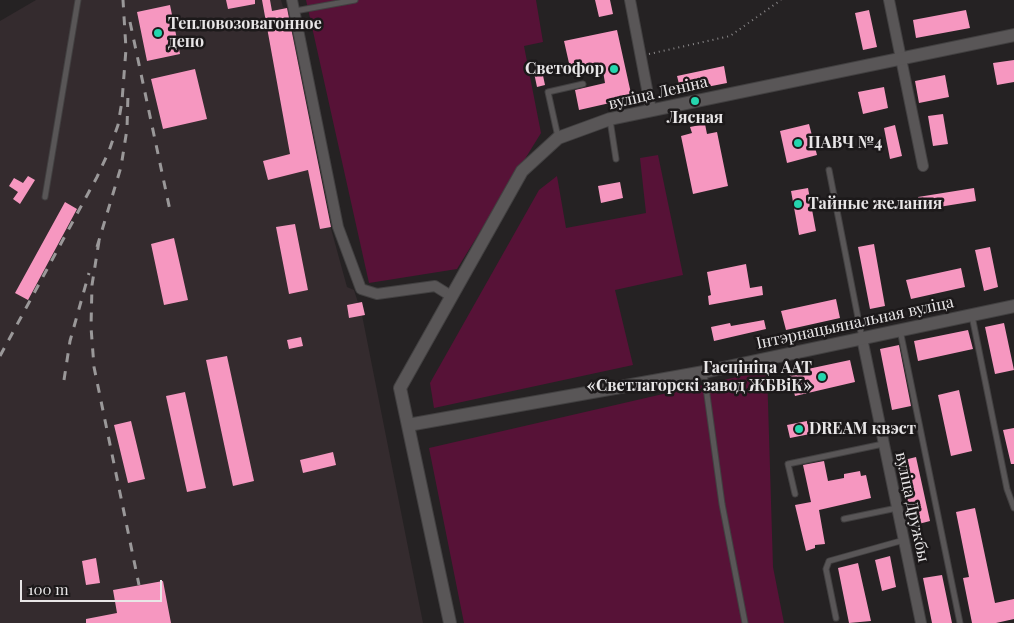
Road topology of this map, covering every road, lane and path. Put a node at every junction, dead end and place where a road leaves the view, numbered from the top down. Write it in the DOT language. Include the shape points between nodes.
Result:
graph roads {
  1 [pos="78,0"];
  2 [pos="292,0"];
  3 [pos="355,0"];
  4 [pos="630,0"];
  5 [pos="781,0"];
  6 [pos="889,0"];
  7 [pos="295,11"];
  8 [pos="1014,36"];
  9 [pos="641,56"];
  10 [pos="901,59"];
  11 [pos="583,84"];
  12 [pos="652,110"];
  13 [pos="610,119"];
  14 [pos="558,138"];
  15 [pos="616,159"];
  16 [pos="923,166"];
  17 [pos="829,170"];
  18 [pos="45,197"];
  19 [pos="451,296"];
  20 [pos="1014,306"];
  21 [pos="972,315"];
  22 [pos="900,330"];
  23 [pos="862,338"];
  24 [pos="704,372"];
  25 [pos="408,425"];
  26 [pos="884,444"];
  27 [pos="795,494"];
  28 [pos="897,508"];
  29 [pos="1014,508"];
  30 [pos="844,519"];
  31 [pos="904,540"];
  32 [pos="836,618"];
  33 [pos="450,623"];
  34 [pos="745,623"];
  35 [pos="921,623"];
  36 [pos="960,623"];
  1 -- 18 [label="lane"];
  2 -- 7 [label="street"];
  3 -- 7 [label="lane"];
  4 -- 9 [label="street"];
  5 -- 9 [label="path" via="730,36"];
  6 -- 10 [label="street"];
  7 -- 19 [label="street" via="338,227 361,289 377,294 435,286"];
  8 -- 10 [label="street, вуліца Леніна"];
  9 -- 12 [label="street"];
  10 -- 12 [label="street, вуліца Леніна"];
  10 -- 16 [label="street"];
  11 -- 14 [label="lane" via="548,92"];
  12 -- 13 [label="street, вуліца Леніна"];
  13 -- 14 [label="street, вуліца Леніна"];
  13 -- 15 [label="lane"];
  14 -- 19 [label="street, вуліца Леніна" via="522,171"];
  17 -- 23 [label="lane"];
  19 -- 25 [label="street, вуліца Леніна" via="400,388"];
  20 -- 21 [label="street, Інтэрнацыянальная вуліца"];
  21 -- 22 [label="street, Інтэрнацыянальная вуліца"];
  21 -- 29 [label="lane" via="1007,489"];
  22 -- 23 [label="street, Інтэрнацыянальная вуліца"];
  22 -- 36 [label="lane"];
  23 -- 24 [label="street, Інтэрнацыянальная вуліца"];
  23 -- 26 [label="street, вуліца Дружбы"];
  24 -- 25 [label="street, Інтэрнацыянальная вуліца"];
  24 -- 34 [label="lane" via="722,504"];
  25 -- 33 [label="street, вуліца Леніна"];
  26 -- 27 [label="lane" via="788,464"];
  26 -- 28 [label="street, вуліца Дружбы"];
  28 -- 30 [label="lane"];
  28 -- 31 [label="street, вуліца Дружбы"];
  31 -- 32 [label="lane" via="829,561 826,569"];
  31 -- 35 [label="street, вуліца Дружбы"];
}
